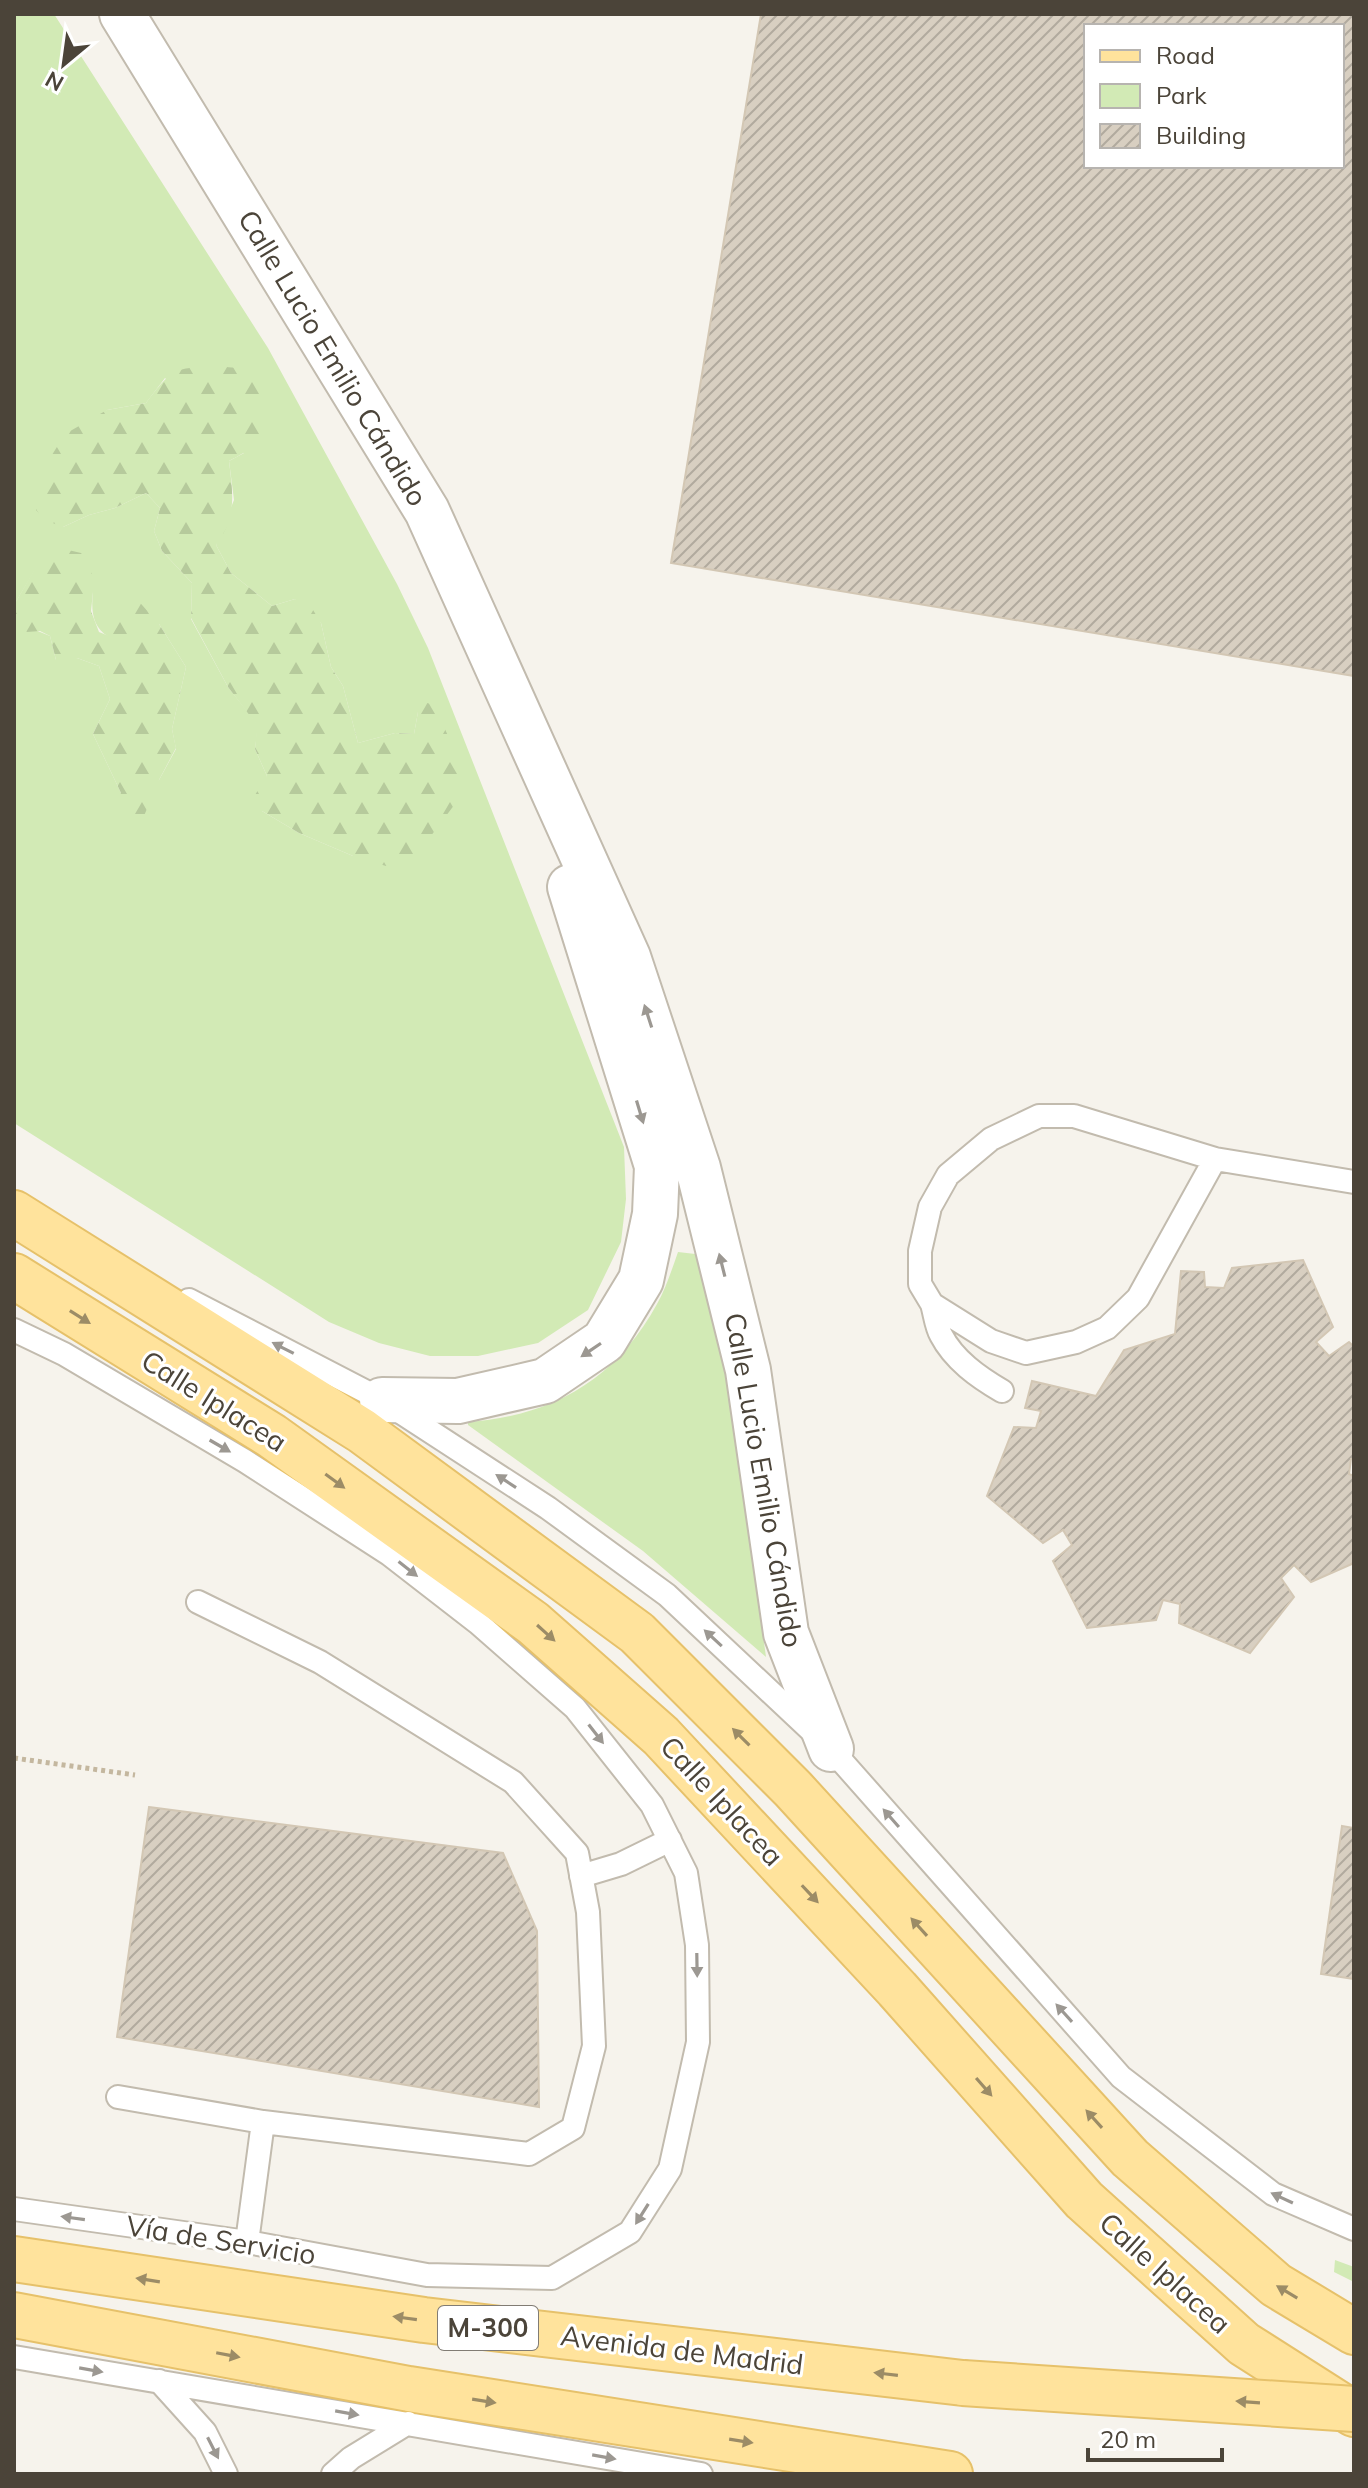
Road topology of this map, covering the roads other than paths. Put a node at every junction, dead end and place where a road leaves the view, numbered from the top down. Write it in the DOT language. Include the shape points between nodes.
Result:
graph roads {
  1 [pos="122,14"];
  2 [pos="518,716"];
  3 [pos="1215,1159"];
  4 [pos="1354,1182"];
  5 [pos="14,1211"];
  6 [pos="14,1276"];
  7 [pos="932,1304"];
  8 [pos="14,1330"];
  9 [pos="1002,1391"];
  10 [pos="382,1400"];
  11 [pos="198,1602"];
  12 [pos="831,1749"];
  13 [pos="670,1840"];
  14 [pos="581,1876"];
  15 [pos="118,2097"];
  16 [pos="263,2122"];
  17 [pos="14,2209"];
  18 [pos="1354,2229"];
  19 [pos="247,2242"];
  20 [pos="14,2259"];
  21 [pos="14,2315"];
  22 [pos="1354,2332"];
  23 [pos="14,2357"];
  24 [pos="159,2381"];
  25 [pos="1354,2411"];
  26 [pos="408,2423"];
  27 [pos="226,2474"];
  28 [pos="333,2474"];
  29 [pos="701,2474"];
  30 [pos="950,2474"];
  1 -- 2 [label="street, Calle Lucio Emilio Cándido" via="427,511"];
  2 -- 10 [label="street, Calle Lucio Emilio Cándido, one-way" via="657,1166 655,1214 641,1280 604,1341 545,1381 458,1401"];
  12 -- 2 [label="street, Calle Lucio Emilio Cándido, one-way" via="786,1633 748,1370 698,1168 628,957"];
  3 -- 4 [label="lane"];
  3 -- 7 [label="lane" via="1138,1298 1107,1328 1076,1342 1026,1353 991,1341"];
  3 -- 7 [label="lane" via="1074,1116 1039,1116 991,1139 948,1175 930,1207 920,1251 920,1284"];
  10 -- 5 [label="lane, one-way"];
  22 -- 5 [label="main road, Calle Iplacea, one-way" via="1276,2285 1130,2158 793,1789 637,1633 362,1431"];
  6 -- 25 [label="main road, Calle Iplacea, one-way" via="272,1436 533,1623 661,1736 1084,2200 1244,2344"];
  7 -- 9 [label="lane" via="940,1334 955,1356"];
  8 -- 13 [label="lane, Vía de Servicio, one-way" via="245,1461 389,1554 478,1623 575,1708 652,1805"];
  12 -- 10 [label="lane, one-way" via="667,1595 548,1508"];
  11 -- 14 [label="lane" via="320,1662 513,1782 577,1853"];
  18 -- 12 [label="lane, one-way" via="1273,2194 1121,2077"];
  13 -- 14 [label="lane"];
  13 -- 19 [label="lane, Vía de Servicio / M-300, one-way" via="686,1873 697,1945 698,2042 670,2169 630,2232 552,2278 427,2275"];
  14 -- 16 [label="lane" via="588,1912 594,2046 573,2128 529,2154"];
  15 -- 16 [label="lane"];
  16 -- 19 [label="lane"];
  19 -- 17 [label="lane, Vía de Servicio / M-300, one-way"];
  25 -- 20 [label="main road, Avenida de Madrid / M-300, one-way, bridge" via="963,2383 424,2320"];
  21 -- 30 [label="main road, one-way" via="409,2389"];
  23 -- 24 [label="lane, one-way"];
  24 -- 26 [label="lane, one-way"];
  24 -- 27 [label="lane, one-way" via="205,2432"];
  26 -- 28 [label="lane"];
  26 -- 29 [label="lane, one-way"];
}
